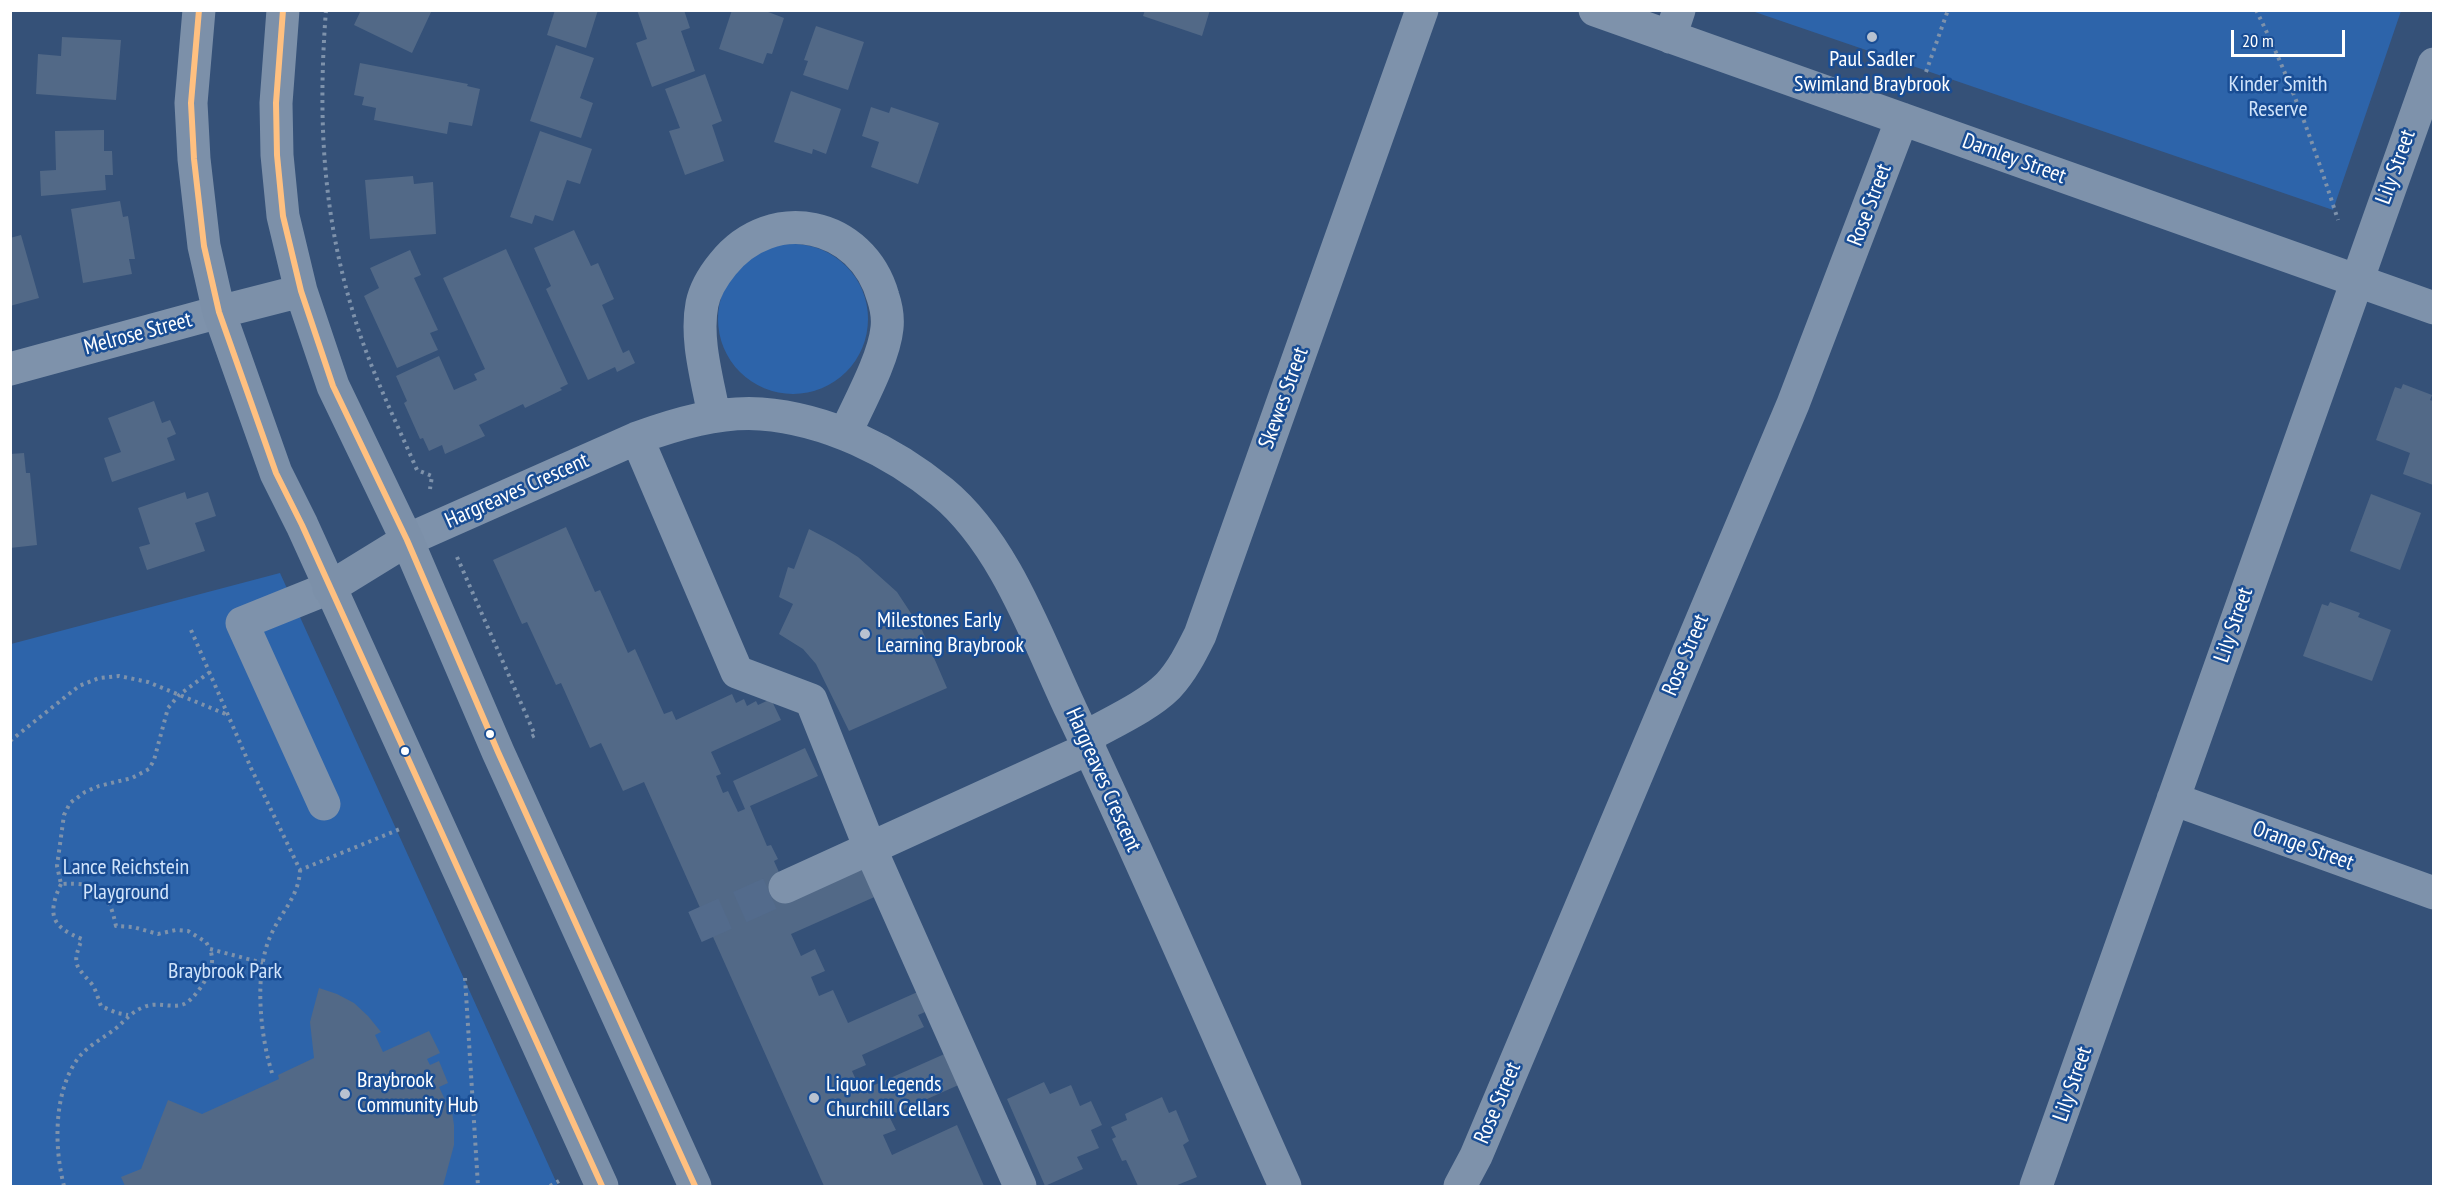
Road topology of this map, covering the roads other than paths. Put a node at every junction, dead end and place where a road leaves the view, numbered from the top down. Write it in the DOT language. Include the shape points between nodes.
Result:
graph roads {
  1 [pos="199,10"];
  2 [pos="284,10"];
  3 [pos="1422,10"];
  4 [pos="1595,10"];
  5 [pos="1674,24"];
  6 [pos="2433,64"];
  7 [pos="1902,118"];
  8 [pos="2356,280"];
  9 [pos="301,291"];
  10 [pos="2433,308"];
  11 [pos="219,312"];
  12 [pos="10,369"];
  13 [pos="714,416"];
  14 [pos="845,434"];
  15 [pos="637,438"];
  16 [pos="407,540"];
  17 [pos="329,588"];
  18 [pos="1087,743"];
  19 [pos="2173,799"];
  20 [pos="324,804"];
  21 [pos="870,848"];
  22 [pos="785,887"];
  23 [pos="2433,893"];
  24 [pos="602,1186"];
  25 [pos="695,1186"];
  26 [pos="1020,1186"];
  27 [pos="1285,1186"];
  28 [pos="1460,1186"];
  29 [pos="2036,1186"];
  1 -- 11 [label="main road" via="191,103 194,159 204,246"];
  2 -- 9 [label="main road" via="276,103 277,155 283,216"];
  3 -- 18 [label="street, Skewes Street" via="1200,634 1168,686"];
  4 -- 5 [label="street, Darnley Street"];
  5 -- 7 [label="street, Darnley Street"];
  6 -- 8 [label="street, Lily Street"];
  7 -- 8 [label="street, Darnley Street"];
  7 -- 28 [label="street, Rose Street" via="1793,404"];
  8 -- 10 [label="street, Darnley Street"];
  8 -- 19 [label="street, Lily Street"];
  9 -- 11 [label="main road, Melrose Street"];
  9 -- 16 [label="main road" via="333,386"];
  11 -- 12 [label="street, Melrose Street"];
  11 -- 17 [label="main road" via="276,473"];
  13 -- 14 [label="street, Hargreaves Crescent" via="760,414"];
  13 -- 14 [label="street" via="700,336 702,303 714,276 731,254 761,233 790,226 814,229 838,238 862,256 878,280 885,304 887,328 879,358"];
  13 -- 15 [label="street, Hargreaves Crescent" via="671,425"];
  14 -- 18 [label="street, Hargreaves Crescent" via="894,459 943,493 977,528 1001,562"];
  15 -- 16 [label="street, Hargreaves Crescent"];
  15 -- 21 [label="street" via="737,672 811,700"];
  16 -- 17 [label="main road, Hargreaves Crescent"];
  16 -- 25 [label="main road" via="498,752"];
  17 -- 20 [label="street" via="242,623"];
  17 -- 24 [label="main road"];
  18 -- 21 [label="street, Skewes Street"];
  18 -- 27 [label="street, Hargreaves Crescent"];
  19 -- 23 [label="street, Orange Street"];
  19 -- 29 [label="street, Lily Street"];
  21 -- 22 [label="street, Skewes Street"];
  21 -- 26 [label="street"];
}
